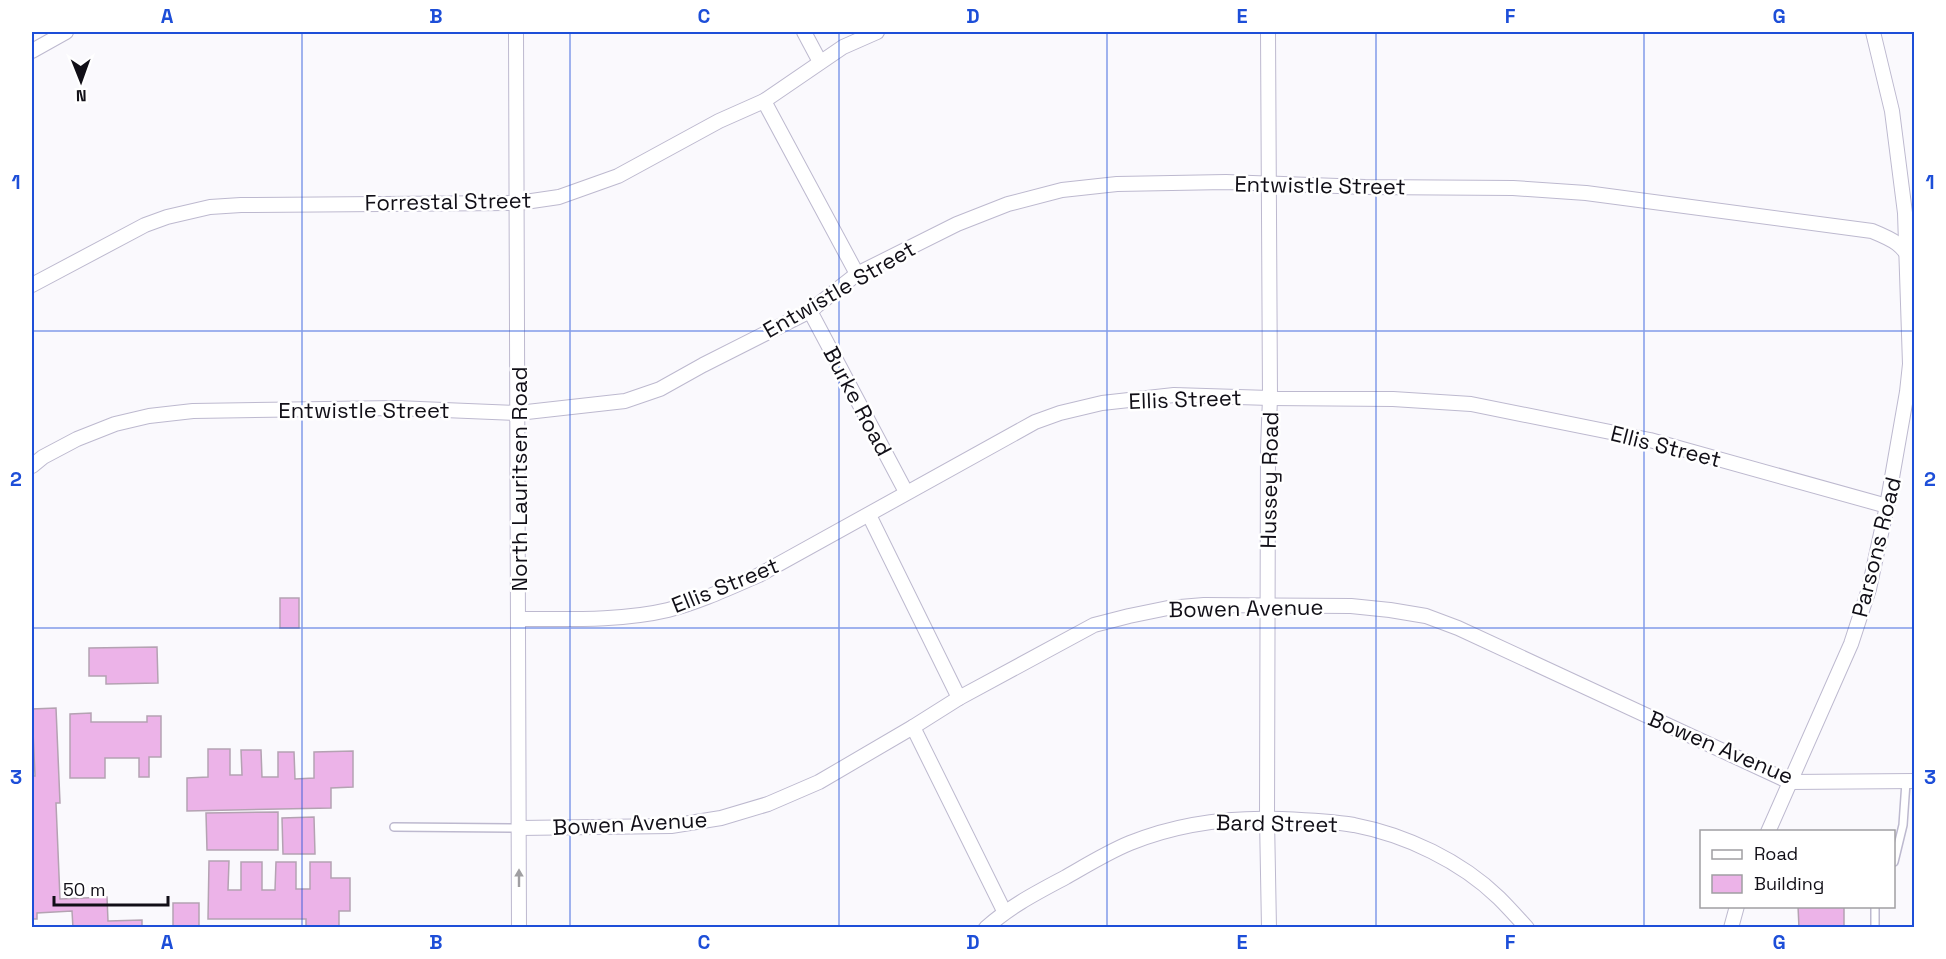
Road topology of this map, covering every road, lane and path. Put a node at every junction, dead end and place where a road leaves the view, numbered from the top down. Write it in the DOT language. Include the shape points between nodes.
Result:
graph roads {
  1 [pos="66,32"];
  2 [pos="516,32"];
  3 [pos="804,32"];
  4 [pos="877,32"];
  5 [pos="1268,32"];
  6 [pos="1873,32"];
  7 [pos="32,51"];
  8 [pos="820,62"];
  9 [pos="764,101"];
  10 [pos="1269,183"];
  11 [pos="518,203"];
  12 [pos="1907,252"];
  13 [pos="1914,266"];
  14 [pos="857,274"];
  15 [pos="32,285"];
  16 [pos="810,311"];
  17 [pos="1270,398"];
  18 [pos="518,413"];
  19 [pos="32,466"];
  20 [pos="906,492"];
  21 [pos="1887,506"];
  22 [pos="869,515"];
  23 [pos="1268,606"];
  24 [pos="520,619"];
  25 [pos="959,698"];
  26 [pos="913,727"];
  27 [pos="1790,782"];
  28 [pos="1910,782"];
  29 [pos="1267,819"];
  30 [pos="394,827"];
  31 [pos="519,828"];
  32 [pos="1768,830"];
  33 [pos="1895,855"];
  34 [pos="1736,908"];
  35 [pos="1875,908"];
  36 [pos="1004,911"];
  37 [pos="519,927"];
  38 [pos="986,927"];
  39 [pos="1269,927"];
  40 [pos="1527,927"];
  41 [pos="1731,927"];
  42 [pos="1875,927"];
  1 -- 7 [label="street"];
  2 -- 11 [label="street, North Lauritsen Road"];
  3 -- 8 [label="street"];
  4 -- 8 [label="street, Forrestal Street"];
  5 -- 10 [label="street, Hussey Road"];
  6 -- 12 [label="street, Parsons Road" via="1892,111"];
  8 -- 9 [label="street, Forrestal Street"];
  9 -- 11 [label="street, Forrestal Street" via="618,176 559,197"];
  9 -- 14 [label="street"];
  10 -- 12 [label="street, Entwistle Street" via="1586,193 1872,231 1895,240"];
  10 -- 14 [label="street, Entwistle Street" via="1117,184 1062,190 1008,204 957,224"];
  10 -- 17 [label="street, Hussey Road"];
  11 -- 15 [label="street, Forrestal Street" via="210,207 145,225"];
  11 -- 18 [label="street, North Lauritsen Road"];
  12 -- 13 [label="street"];
  12 -- 21 [label="street, Parsons Road" via="1910,364"];
  14 -- 16 [label="street, Entwistle Street"];
  16 -- 18 [label="street, Entwistle Street" via="660,390 625,401"];
  16 -- 20 [label="street, Burke Road"];
  17 -- 20 [label="street, Ellis Street" via="1174,395 1060,412"];
  17 -- 21 [label="street, Ellis Street" via="1471,404 1650,440"];
  17 -- 23 [label="street, Hussey Road"];
  18 -- 19 [label="street, Entwistle Street" via="396,408 193,411 115,424 77,439"];
  18 -- 24 [label="street, North Lauritsen Road"];
  20 -- 22 [label="street, Ellis Street"];
  21 -- 27 [label="street, Parsons Road" via="1869,589 1851,644"];
  22 -- 24 [label="street, Ellis Street" via="759,575 667,610 574,620"];
  22 -- 25 [label="street"];
  23 -- 25 [label="street, Bowen Avenue" via="1168,608 1094,625"];
  23 -- 27 [label="street, Bowen Avenue" via="1351,606 1426,616"];
  23 -- 29 [label="street, Hussey Road"];
  24 -- 31 [label="street, North Lauritsen Road"];
  25 -- 26 [label="street, Bowen Avenue"];
  26 -- 31 [label="street, Bowen Avenue" via="819,782 768,804 721,818 671,826"];
  26 -- 36 [label="street"];
  27 -- 28 [label="street, Bowen Avenue"];
  27 -- 32 [label="street, Parsons Road"];
  28 -- 33 [label="lane"];
  29 -- 36 [label="street, Bard Street" via="1201,823 1131,843"];
  29 -- 39 [label="street, Hussey Road"];
  29 -- 40 [label="street, Bard Street" via="1356,826 1417,845 1473,877"];
  30 -- 31 [label="lane"];
  37 -- 31 [label="street, North Lauritsen Road, one-way"];
  34 -- 41 [label="street"];
  35 -- 42 [label="lane"];
  36 -- 38 [label="street, Bard Street"];
}
